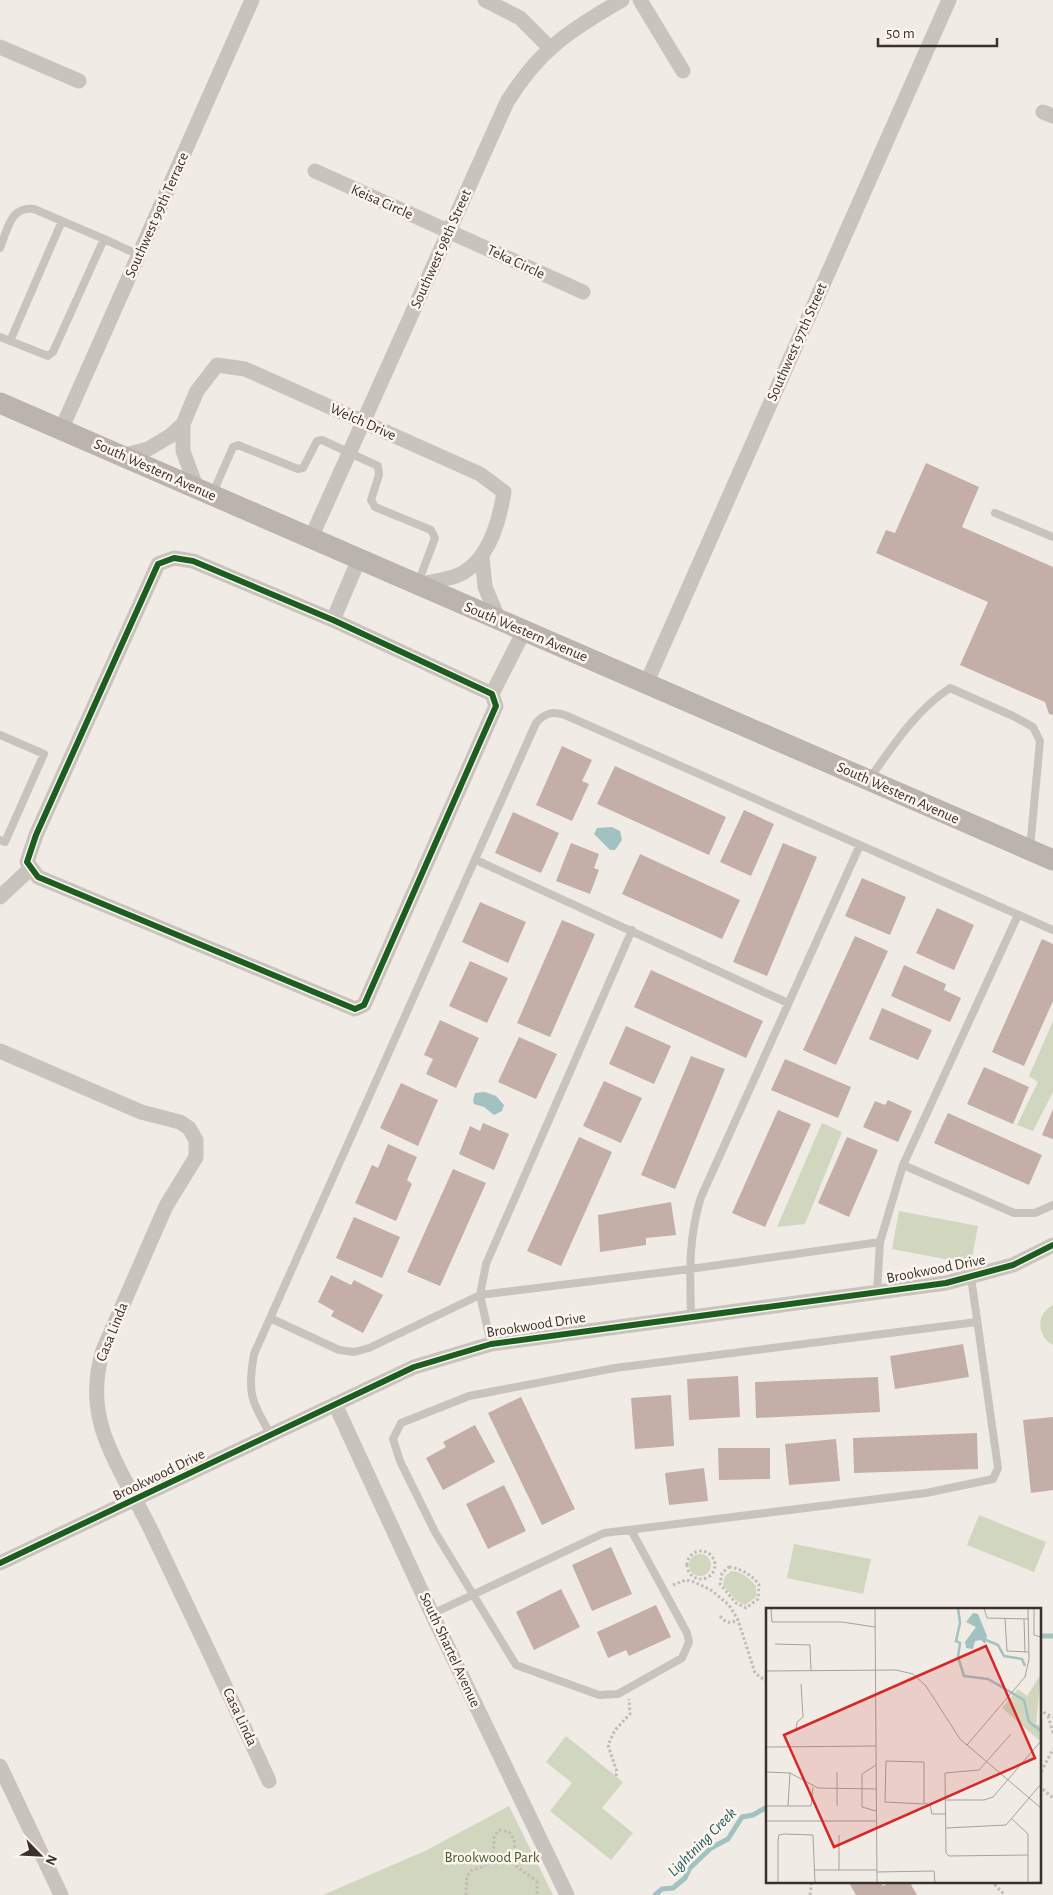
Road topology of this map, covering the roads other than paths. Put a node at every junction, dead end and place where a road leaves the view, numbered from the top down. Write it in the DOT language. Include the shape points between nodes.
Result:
graph roads {
  1 [pos="252,0"];
  2 [pos="486,0"];
  3 [pos="622,0"];
  4 [pos="640,0"];
  5 [pos="949,0"];
  6 [pos="0,47"];
  7 [pos="550,48"];
  8 [pos="683,71"];
  9 [pos="79,81"];
  10 [pos="315,171"];
  11 [pos="62,221"];
  12 [pos="449,231"];
  13 [pos="104,239"];
  14 [pos="0,248"];
  15 [pos="139,255"];
  16 [pos="583,292"];
  17 [pos="0,337"];
  18 [pos="10,341"];
  19 [pos="0,403"];
  20 [pos="364,422"];
  21 [pos="183,424"];
  22 [pos="61,430"];
  23 [pos="350,452"];
  24 [pos="121,456"];
  25 [pos="204,492"];
  26 [pos="995,513"];
  27 [pos="1053,537"];
  28 [pos="311,538"];
  29 [pos="482,557"];
  30 [pos="359,559"];
  31 [pos="418,585"];
  32 [pos="333,620"];
  33 [pos="499,620"];
  34 [pos="524,631"];
  35 [pos="646,684"];
  36 [pos="492,694"];
  37 [pos="0,735"];
  38 [pos="868,780"];
  39 [pos="0,840"];
  40 [pos="860,846"];
  41 [pos="1030,850"];
  42 [pos="476,860"];
  43 [pos="1053,860"];
  44 [pos="31,868"];
  45 [pos="0,897"];
  46 [pos="1018,915"];
  47 [pos="632,930"];
  48 [pos="1053,930"];
  49 [pos="788,1003"];
  50 [pos="0,1051"];
  51 [pos="903,1165"];
  52 [pos="1053,1205"];
  53 [pos="880,1242"];
  54 [pos="1053,1245"];
  55 [pos="690,1269"];
  56 [pos="971,1277"];
  57 [pos="877,1292"];
  58 [pos="480,1295"];
  59 [pos="691,1316"];
  60 [pos="270,1318"];
  61 [pos="977,1322"];
  62 [pos="491,1344"];
  63 [pos="335,1404"];
  64 [pos="271,1435"];
  65 [pos="137,1500"];
  66 [pos="631,1530"];
  67 [pos="0,1563"];
  68 [pos="473,1595"];
  69 [pos="432,1614"];
  70 [pos="0,1766"];
  71 [pos="270,1781"];
  72 [pos="61,1895"];
  73 [pos="567,1895"];
  1 -- 15 [label="street, Southwest 99th Terrace"];
  2 -- 7 [label="street" via="520,18"];
  3 -- 7 [label="street, Southwest 98th Street" via="567,32"];
  4 -- 8 [label="street"];
  5 -- 35 [label="street, Southwest 97th Street"];
  6 -- 9 [label="street"];
  7 -- 12 [label="street, Southwest 98th Street" via="528,71 507,102"];
  10 -- 12 [label="street, Keisa Circle"];
  11 -- 13 [label="lane"];
  11 -- 14 [label="lane" via="34,208 24,208 15,212"];
  11 -- 18 [label="lane"];
  12 -- 16 [label="street, Teka Circle"];
  12 -- 20 [label="street, Southwest 98th Street"];
  13 -- 15 [label="lane"];
  13 -- 18 [label="lane" via="53,352 48,356 41,355"];
  15 -- 22 [label="street, Southwest 99th Terrace"];
  17 -- 18 [label="lane"];
  19 -- 22 [label="main road, South Western Avenue"];
  20 -- 21 [label="street, Welch Drive" via="245,369 217,365 197,391"];
  20 -- 23 [label="street, Southwest 98th Street"];
  20 -- 29 [label="street, Welch Drive" via="480,474 504,492 500,518"];
  21 -- 24 [label="street, Welch Drive" via="155,446"];
  21 -- 25 [label="street, Welch Drive" via="183,451"];
  22 -- 24 [label="main road, South Western Avenue"];
  23 -- 25 [label="lane" via="322,440 317,441 303,468 298,469 238,445 233,447"];
  23 -- 28 [label="street, Southwest 98th Street"];
  23 -- 31 [label="lane" via="378,466 379,475 371,500 375,507 431,530 435,538"];
  24 -- 25 [label="main road, South Western Avenue"];
  25 -- 28 [label="main road, South Western Avenue"];
  26 -- 27 [label="lane"];
  28 -- 30 [label="main road, South Western Avenue"];
  29 -- 31 [label="street, Welch Drive" via="456,576"];
  29 -- 33 [label="street" via="485,587"];
  30 -- 31 [label="main road, South Western Avenue"];
  30 -- 32 [label="street"];
  31 -- 33 [label="main road, South Western Avenue"];
  32 -- 36 [label="street"];
  32 -- 44 [label="street" via="193,561 174,558 158,564 36,835 27,862"];
  33 -- 34 [label="main road, South Western Avenue"];
  34 -- 35 [label="main road, South Western Avenue"];
  34 -- 36 [label="street"];
  35 -- 38 [label="main road, South Western Avenue"];
  36 -- 44 [label="street" via="496,706 364,1005 355,1009 38,877"];
  37 -- 39 [label="lane" via="44,754 5,842"];
  38 -- 41 [label="main road, South Western Avenue"];
  38 -- 41 [label="lane" via="900,736 936,697 950,688 964,693 1032,727 1040,741"];
  40 -- 42 [label="lane" via="555,712 544,714 536,723"];
  40 -- 46 [label="lane"];
  40 -- 49 [label="lane"];
  41 -- 43 [label="main road, South Western Avenue"];
  42 -- 47 [label="lane"];
  42 -- 60 [label="lane"];
  44 -- 45 [label="street"];
  46 -- 48 [label="lane"];
  46 -- 51 [label="lane"];
  47 -- 49 [label="lane"];
  47 -- 58 [label="lane" via="486,1264"];
  49 -- 55 [label="lane" via="701,1197 693,1225"];
  50 -- 65 [label="street, Casa Linda" via="141,1112 180,1122 189,1128 196,1140 196,1157 166,1206 97,1370 95,1387 102,1428"];
  51 -- 52 [label="lane" via="1014,1213 1035,1214"];
  51 -- 53 [label="lane"];
  53 -- 55 [label="lane"];
  53 -- 57 [label="lane"];
  54 -- 56 [label="street, Brookwood Drive" via="1013,1265"];
  55 -- 58 [label="lane"];
  55 -- 59 [label="lane"];
  56 -- 57 [label="street, Brookwood Drive"];
  56 -- 61 [label="lane"];
  57 -- 59 [label="street, Brookwood Drive"];
  58 -- 60 [label="lane" via="369,1348 354,1352 339,1350"];
  58 -- 62 [label="lane"];
  59 -- 62 [label="street, Brookwood Drive"];
  60 -- 64 [label="lane" via="254,1354 249,1383 255,1406"];
  61 -- 66 [label="lane" via="998,1468 993,1479 926,1493"];
  61 -- 68 [label="lane" via="615,1368 469,1396 401,1423 392,1439 400,1461 435,1532"];
  62 -- 63 [label="street, Brookwood Drive" via="414,1367"];
  63 -- 64 [label="street, Brookwood Drive"];
  63 -- 69 [label="street, South Shartel Avenue"];
  64 -- 65 [label="street, Brookwood Drive"];
  65 -- 67 [label="street, Brookwood Drive"];
  65 -- 71 [label="street, Casa Linda"];
  66 -- 68 [label="lane" via="604,1534"];
  66 -- 68 [label="lane" via="690,1642 682,1658 618,1694 599,1694 516,1665"];
  68 -- 69 [label="lane"];
  69 -- 73 [label="street, South Shartel Avenue"];
  70 -- 72 [label="street"];
}
